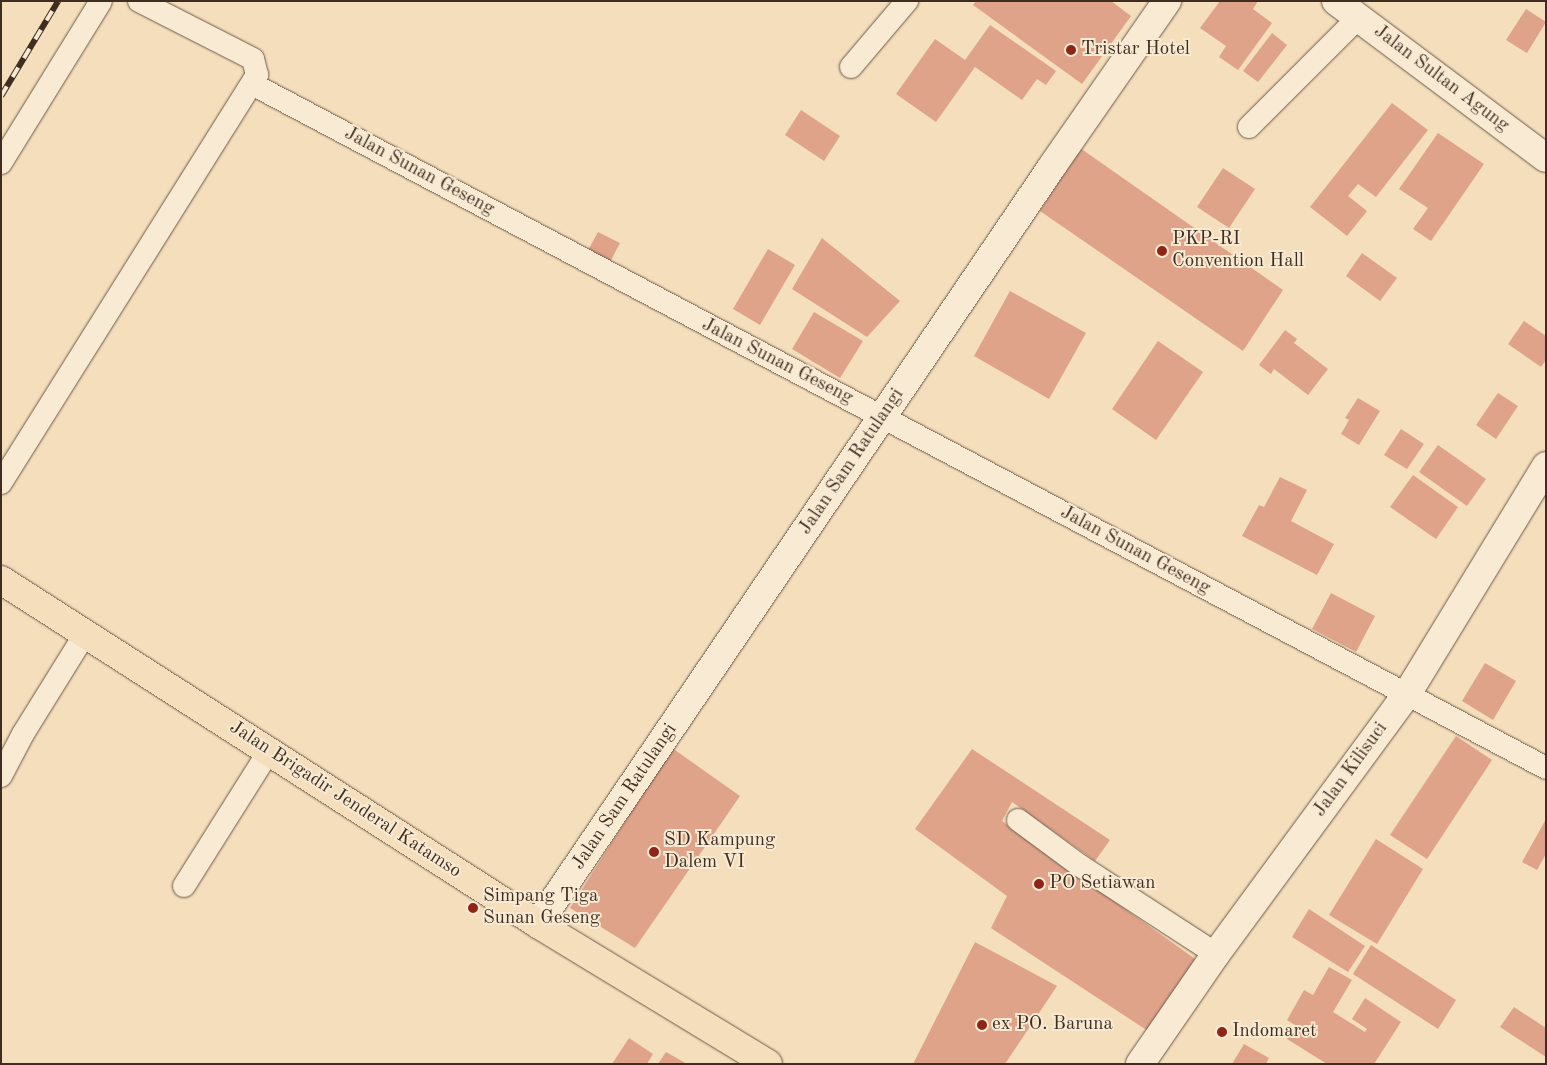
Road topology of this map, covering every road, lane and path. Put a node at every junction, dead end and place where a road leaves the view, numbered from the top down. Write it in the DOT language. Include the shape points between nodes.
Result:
graph roads {
  1 [pos="101,1"];
  2 [pos="139,1"];
  3 [pos="907,1"];
  4 [pos="1167,1"];
  5 [pos="1336,1"];
  6 [pos="1358,18"];
  7 [pos="851,66"];
  8 [pos="254,84"];
  9 [pos="1248,127"];
  10 [pos="1546,158"];
  11 [pos="1,163"];
  12 [pos="883,416"];
  13 [pos="1546,466"];
  14 [pos="1,482"];
  15 [pos="1,580"];
  16 [pos="85,634"];
  17 [pos="1407,694"];
  18 [pos="269,751"];
  19 [pos="1546,768"];
  20 [pos="1,776"];
  21 [pos="1018,820"];
  22 [pos="184,886"];
  23 [pos="538,924"];
  24 [pos="1216,954"];
  25 [pos="768,1064"];
  26 [pos="1140,1064"];
  1 -- 11 [label="street"];
  2 -- 8 [label="street" via="253,59 257,69"];
  3 -- 7 [label="street"];
  4 -- 12 [label="street, Jalan Sam Ratulangi"];
  5 -- 6 [label="street, Jalan Sultan Agung"];
  6 -- 9 [label="street"];
  6 -- 10 [label="street, Jalan Sultan Agung"];
  8 -- 12 [label="street, Jalan Sunan Geseng"];
  8 -- 14 [label="street"];
  12 -- 17 [label="street, Jalan Sunan Geseng"];
  12 -- 23 [label="street, Jalan Sam Ratulangi"];
  13 -- 17 [label="street, Jalan Kilisuci"];
  15 -- 16 [label="main road, Jalan Brigadir Jenderal Katamso"];
  16 -- 18 [label="main road, Jalan Brigadir Jenderal Katamso"];
  16 -- 20 [label="street"];
  17 -- 19 [label="street, Jalan Sunan Geseng"];
  17 -- 24 [label="street, Jalan Kilisuci"];
  18 -- 22 [label="street"];
  18 -- 23 [label="main road, Jalan Brigadir Jenderal Katamso"];
  21 -- 24 [label="street" via="1079,865"];
  23 -- 25 [label="main road, Jalan Brigadir Jenderal Katamso"];
  24 -- 26 [label="street, Jalan Kilisuci"];
}
